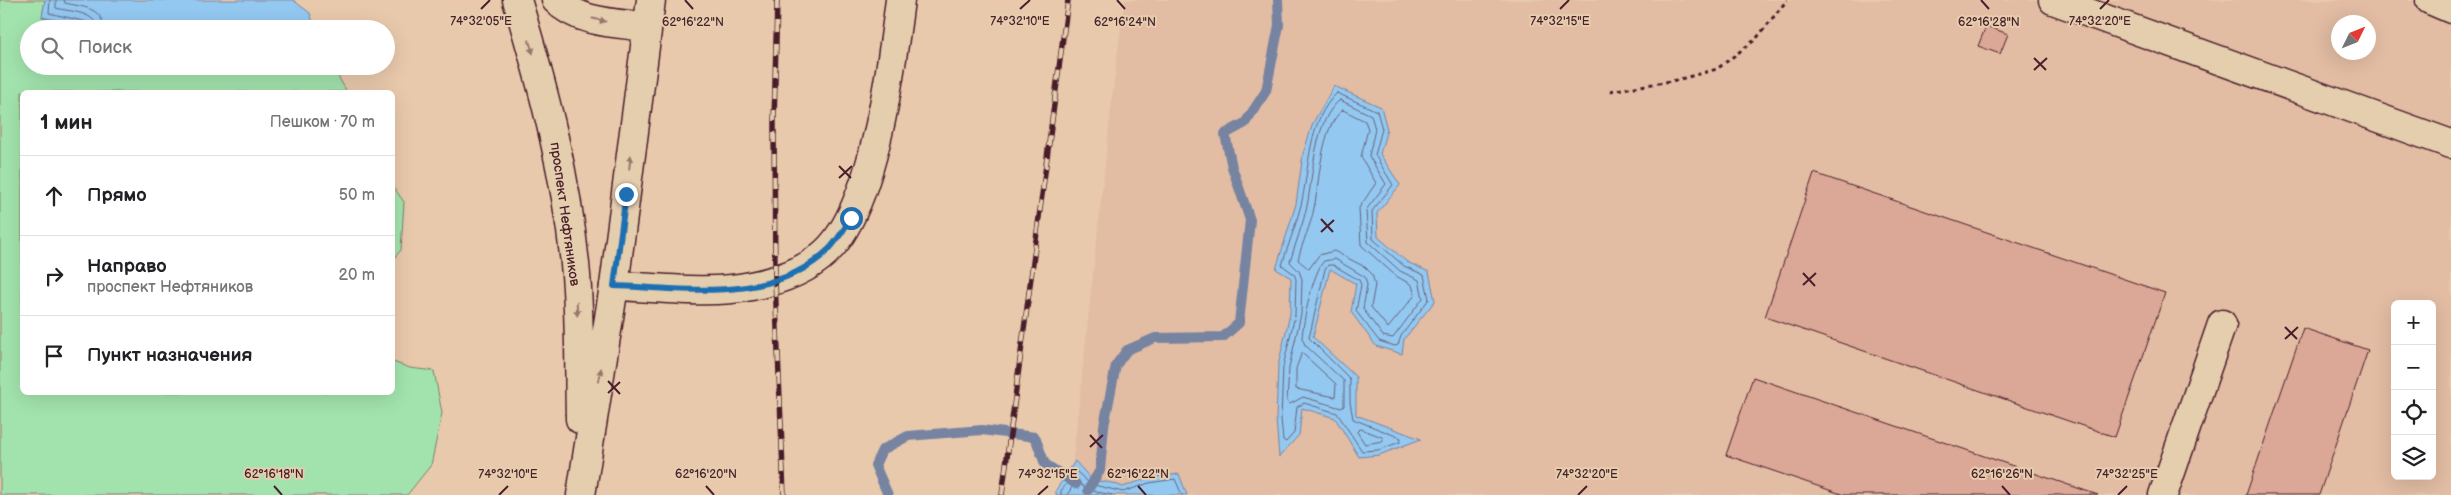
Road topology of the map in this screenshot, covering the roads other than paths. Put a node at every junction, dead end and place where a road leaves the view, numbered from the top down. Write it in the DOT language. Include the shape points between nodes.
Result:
graph roads {
  1 [pos="517,0"];
  2 [pos="556,0"];
  3 [pos="651,0"];
  4 [pos="900,0"];
  5 [pos="2054,0"];
  6 [pos="2430,0"];
  7 [pos="2451,10"];
  8 [pos="647,27"];
  9 [pos="2451,144"];
  10 [pos="614,286"];
  11 [pos="2222,324"];
  12 [pos="581,494"];
  13 [pos="2163,495"];
  1 -- 12 [label="main road, проспект Нефтяников, one-way" via="545,93 564,187 576,275"];
  2 -- 8 [label="main road, one-way" via="574,13 588,18"];
  3 -- 8 [label="main road, проспект Нефтяников"];
  4 -- 10 [label="main road" via="893,58 866,176 851,218 826,252 793,273 750,286 725,290"];
  5 -- 9 [label="main road"];
  6 -- 7 [label="main road"];
  10 -- 8 [label="main road, проспект Нефтяников, one-way"];
  12 -- 10 [label="main road, проспект Нефтяников, one-way"];
  11 -- 13 [label="main road"];
}
